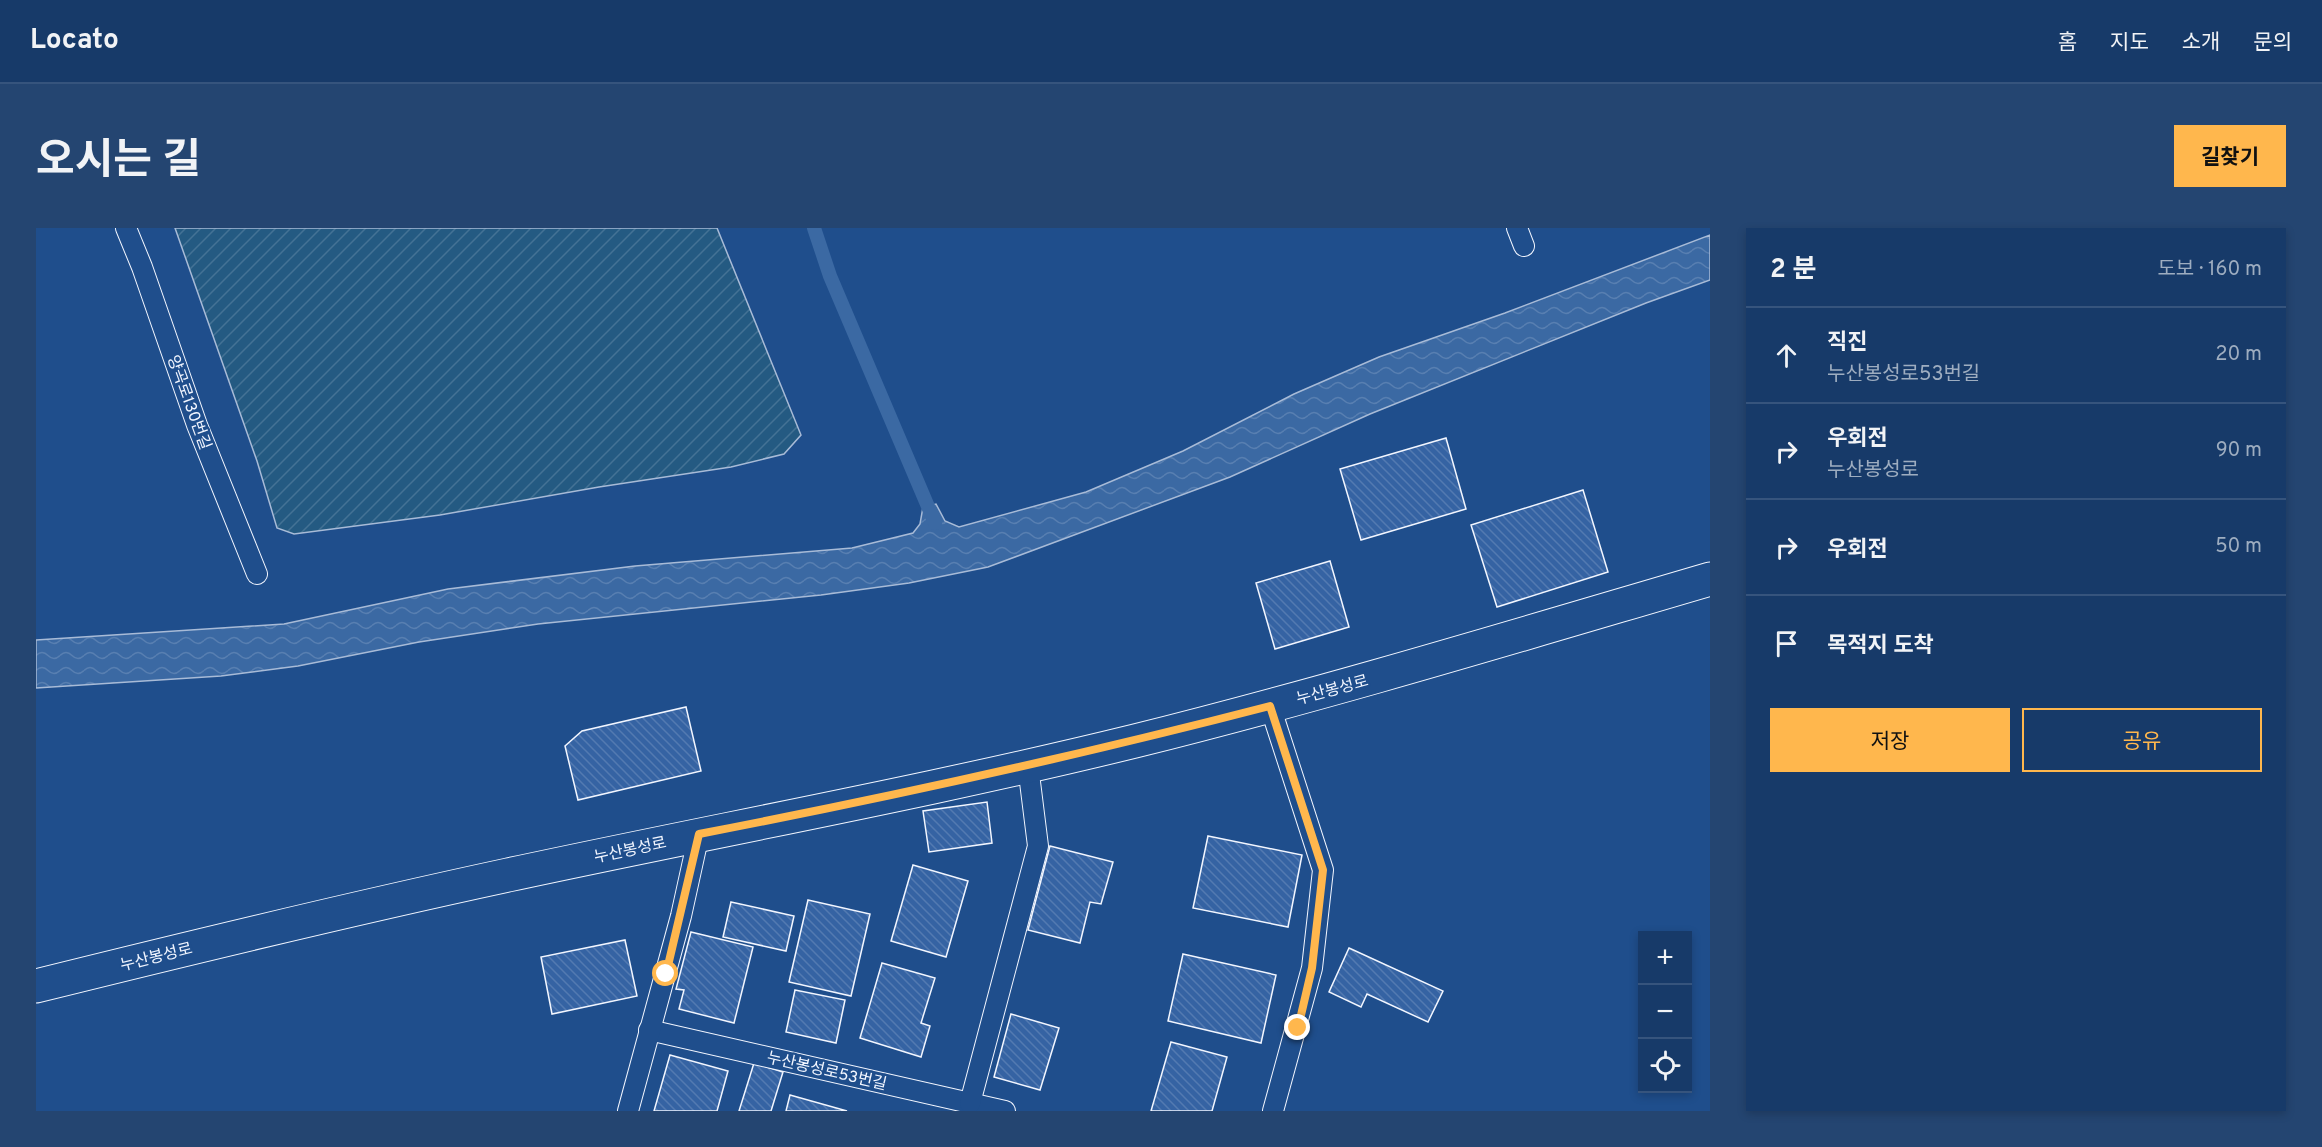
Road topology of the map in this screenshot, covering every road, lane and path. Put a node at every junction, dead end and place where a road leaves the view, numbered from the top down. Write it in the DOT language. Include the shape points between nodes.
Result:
graph roads {
  1 [pos="126,228"];
  2 [pos="257,574"];
  3 [pos="1710,579"];
  4 [pos="1270,706"];
  5 [pos="1028,766"];
  6 [pos="699,834"];
  7 [pos="36,986"];
  8 [pos="649,1030"];
  9 [pos="970,1103"];
  10 [pos="628,1111"];
  11 [pos="1005,1111"];
  12 [pos="1273,1111"];
  1 -- 2 [label="lane, 양곡로130번길" via="197,424"];
  3 -- 4 [label="street, 누산봉성로"];
  4 -- 5 [label="street, 누산봉성로"];
  4 -- 12 [label="lane" via="1323,870 1312,968"];
  5 -- 6 [label="street, 누산봉성로"];
  5 -- 9 [label="lane" via="1038,846"];
  6 -- 7 [label="street, 누산봉성로" via="294,922"];
  6 -- 8 [label="lane"];
  8 -- 9 [label="lane, 누산봉성로53번길"];
  8 -- 10 [label="lane"];
  9 -- 11 [label="lane, 누산봉성로53번길"];
}
